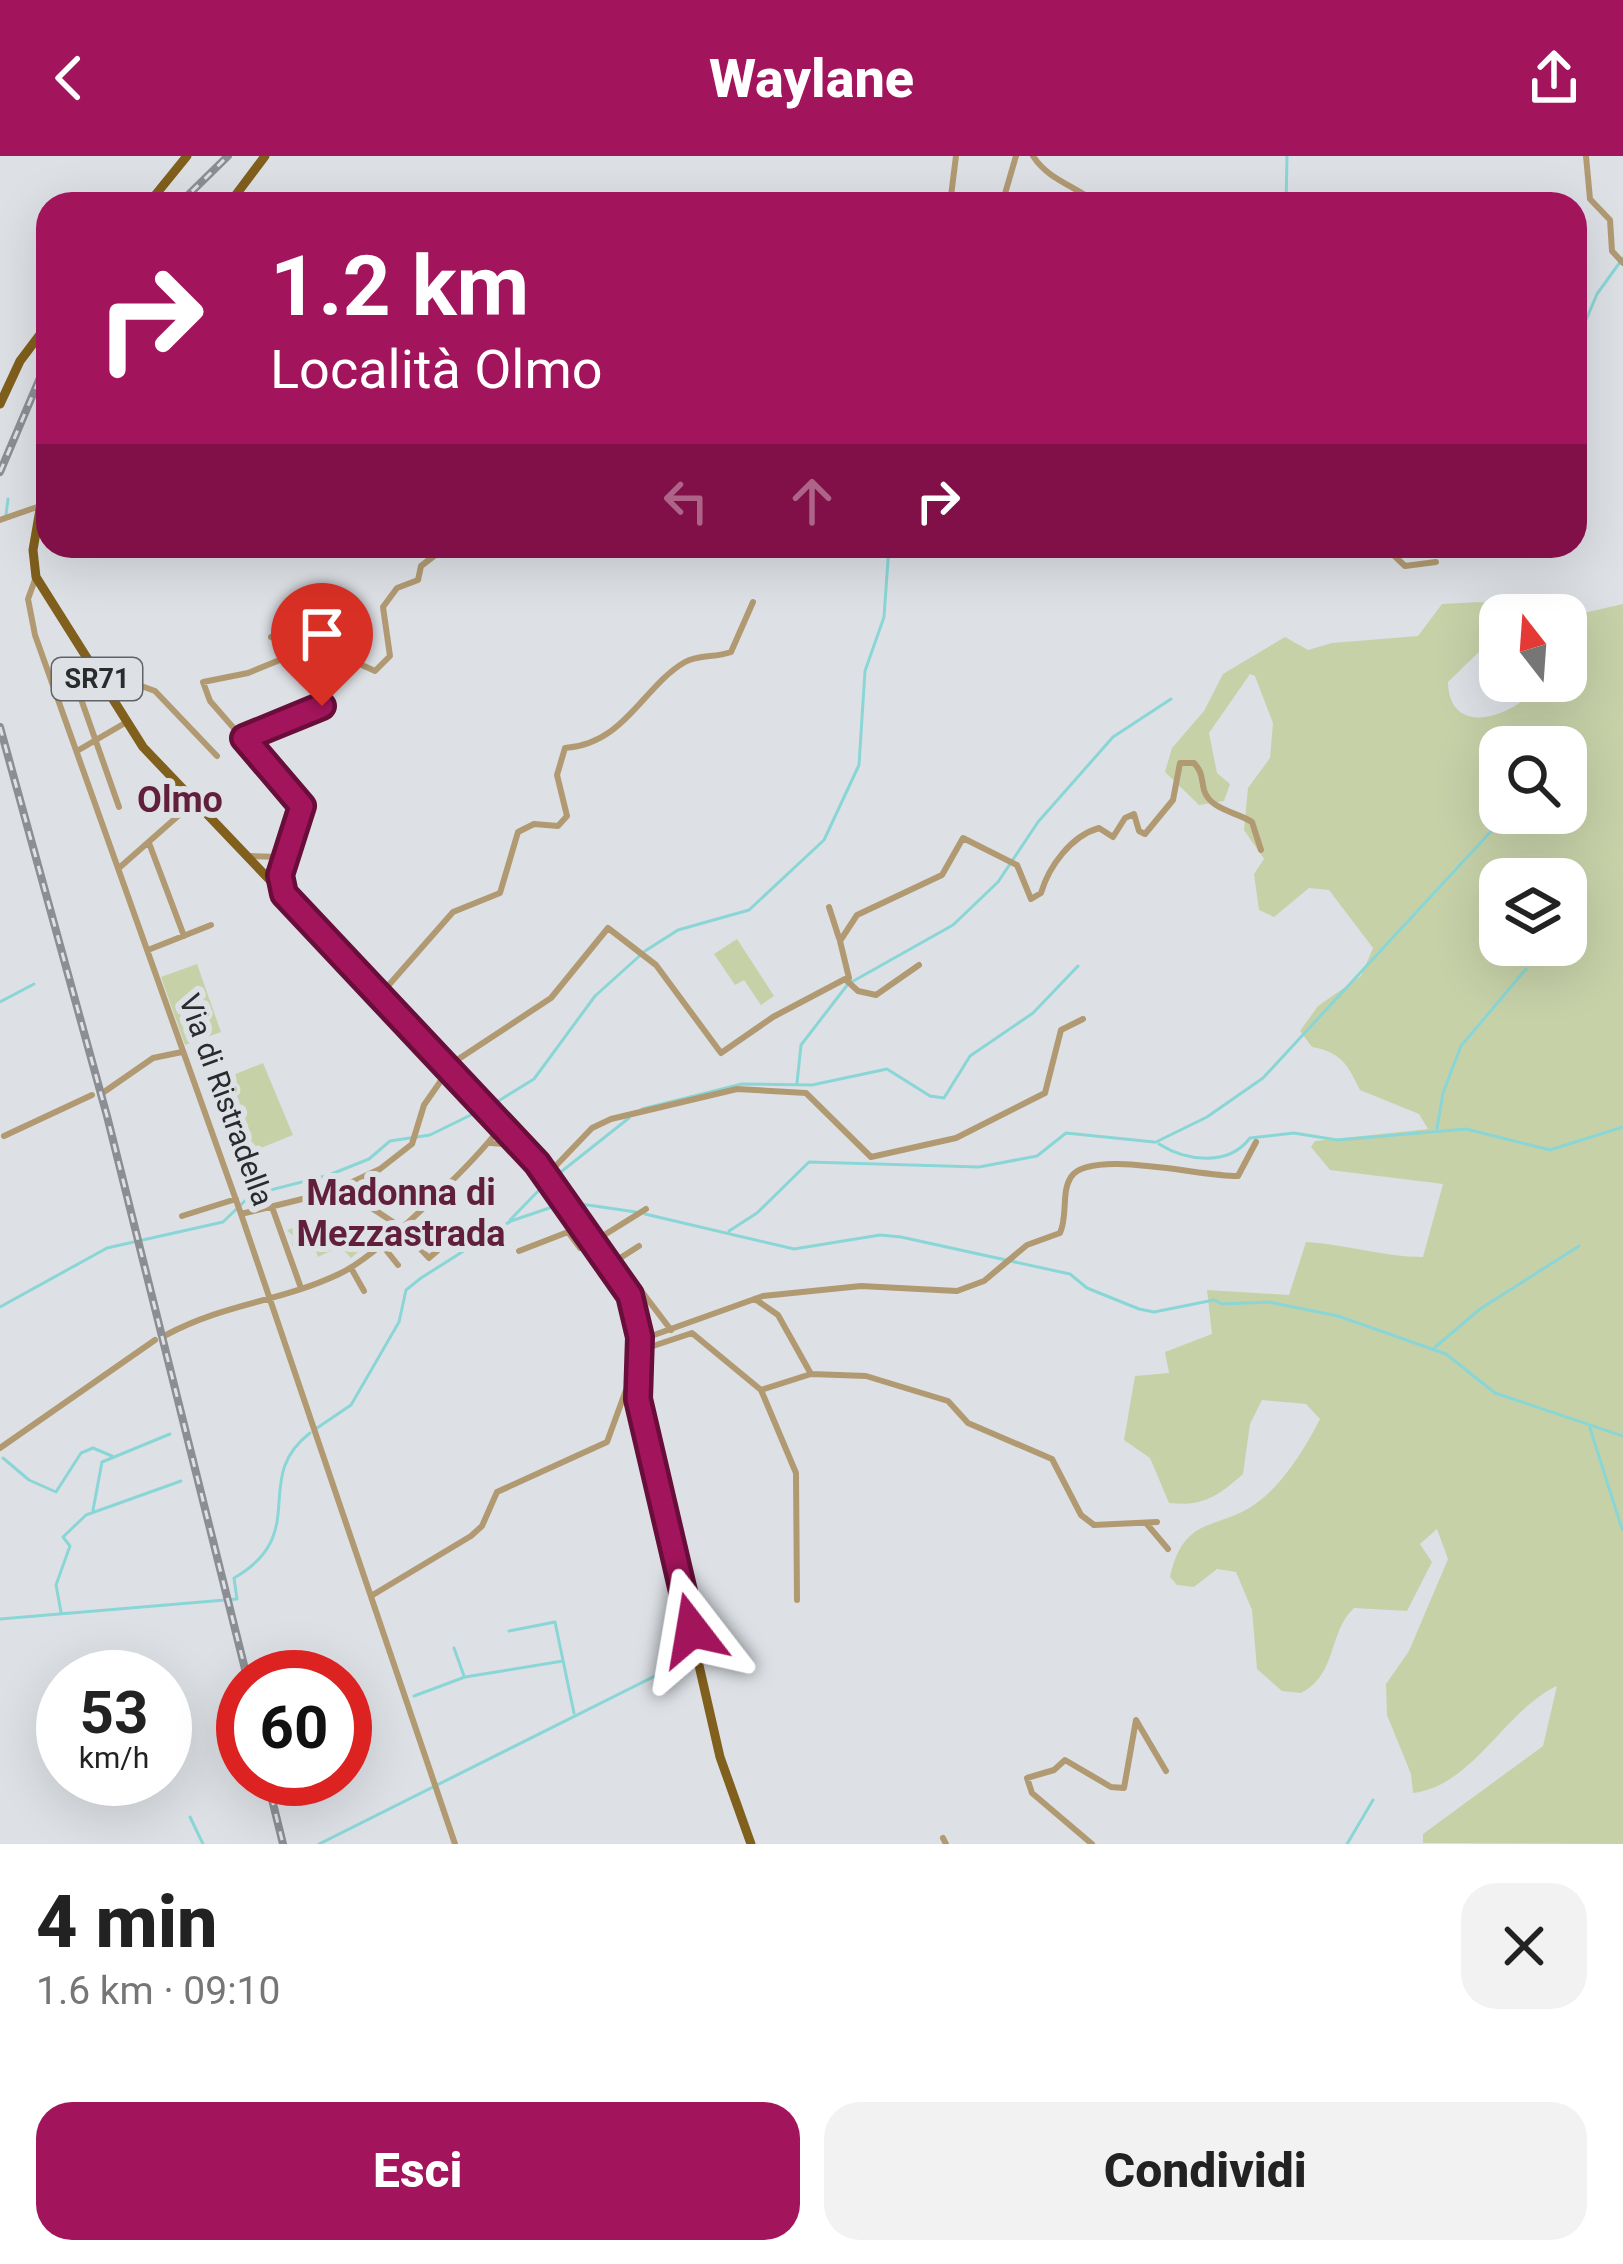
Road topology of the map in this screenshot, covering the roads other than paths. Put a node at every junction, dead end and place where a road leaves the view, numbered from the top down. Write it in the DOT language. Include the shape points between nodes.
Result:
graph roads {
  1 [pos="188,156"];
  2 [pos="262,156"];
  3 [pos="956,156"];
  4 [pos="1016,156"];
  5 [pos="1033,156"];
  6 [pos="1586,156"];
  7 [pos="158,192"];
  8 [pos="236,192"];
  9 [pos="952,192"];
  10 [pos="1006,192"];
  11 [pos="1083,192"];
  12 [pos="1623,263"];
  13 [pos="36,340"];
  14 [pos="0,404"];
  15 [pos="36,507"];
  16 [pos="0,520"];
  17 [pos="36,531"];
  18 [pos="431,558"];
  19 [pos="1397,558"];
  20 [pos="1436,562"];
  21 [pos="36,578"];
  22 [pos="753,602"];
  23 [pos="271,637"];
  24 [pos="328,650"];
  25 [pos="90,668"];
  26 [pos="74,680"];
  27 [pos="329,682"];
  28 [pos="124,723"];
  29 [pos="244,738"];
  30 [pos="95,739"];
  31 [pos="77,751"];
  32 [pos="217,756"];
  33 [pos="195,801"];
  34 [pos="119,807"];
  35 [pos="149,843"];
  36 [pos="1261,850"];
  37 [pos="248,856"];
  38 [pos="286,856"];
  39 [pos="270,861"];
  40 [pos="282,867"];
  41 [pos="119,868"];
  42 [pos="266,874"];
  43 [pos="284,894"];
  44 [pos="829,907"];
  45 [pos="211,925"];
  46 [pos="184,937"];
  47 [pos="840,941"];
  48 [pos="147,950"];
  49 [pos="919,965"];
  50 [pos="849,978"];
  51 [pos="380,995"];
  52 [pos="1083,1019"];
  53 [pos="182,1052"];
  54 [pos="449,1070"];
  55 [pos="104,1092"];
  56 [pos="92,1095"];
  57 [pos="502,1135"];
  58 [pos="4,1136"];
  59 [pos="1256,1142"];
  60 [pos="547,1175"];
  61 [pos="348,1189"];
  62 [pos="236,1199"];
  63 [pos="272,1207"];
  64 [pos="646,1209"];
  65 [pos="241,1214"];
  66 [pos="182,1216"];
  67 [pos="399,1226"];
  68 [pos="459,1232"];
  69 [pos="598,1240"];
  70 [pos="381,1243"];
  71 [pos="639,1246"];
  72 [pos="520,1251"];
  73 [pos="616,1260"];
  74 [pos="398,1265"];
  75 [pos="351,1268"];
  76 [pos="301,1289"];
  77 [pos="364,1291"];
  78 [pos="269,1298"];
  79 [pos="755,1299"];
  80 [pos="671,1330"];
  81 [pos="166,1335"];
  82 [pos="155,1340"];
  83 [pos="643,1340"];
  84 [pos="811,1374"];
  85 [pos="637,1379"];
  86 [pos="760,1390"];
  87 [pos="0,1448"];
  88 [pos="1144,1520"];
  89 [pos="1157,1522"];
  90 [pos="1168,1549"];
  91 [pos="370,1596"];
  92 [pos="797,1600"];
  93 [pos="1166,1771"];
  94 [pos="455,1844"];
  95 [pos="751,1844"];
  96 [pos="1092,1844"];
  1 -- 7 [label="main road"];
  2 -- 8 [label="main road"];
  3 -- 9 [label="street"];
  4 -- 10 [label="street"];
  5 -- 11 [label="street" via="1043,173"];
  6 -- 12 [label="street" via="1590,199 1610,220 1614,257"];
  13 -- 14 [label="main road"];
  15 -- 16 [label="street"];
  17 -- 21 [label="main road"];
  18 -- 24 [label="street" via="418,580 397,588 382,607 390,656 381,668 366,670"];
  19 -- 20 [label="street" via="1405,566"];
  21 -- 25 [label="main road, SR71"];
  21 -- 31 [label="street, Via di Ristradella" via="31,622"];
  22 -- 51 [label="street" via="730,652 680,664 592,743 565,748 558,786 567,816 558,826 518,832 500,893 453,912"];
  23 -- 24 [label="street"];
  24 -- 29 [label="street" via="202,682"];
  25 -- 28 [label="main road, SR71"];
  25 -- 32 [label="street" via="155,691"];
  26 -- 30 [label="street"];
  27 -- 29 [label="street" via="322,706 308,716"];
  28 -- 30 [label="street"];
  28 -- 33 [label="main road, SR71"];
  29 -- 38 [label="street" via="302,806"];
  30 -- 31 [label="street"];
  30 -- 34 [label="street"];
  31 -- 41 [label="street, Via di Ristradella"];
  33 -- 35 [label="street"];
  33 -- 37 [label="main road, SR71"];
  35 -- 41 [label="street"];
  35 -- 46 [label="street"];
  36 -- 47 [label="street" via="1252,822 1218,808 1188,761 1174,771 1173,800 1145,834 1134,814 1113,837 1090,830 1048,869 1031,899 1017,865 967,837 942,875 857,915"];
  37 -- 39 [label="street"];
  37 -- 42 [label="main road, SR71"];
  38 -- 39 [label="street"];
  38 -- 40 [label="street"];
  39 -- 42 [label="street"];
  40 -- 42 [label="street"];
  40 -- 43 [label="street"];
  41 -- 48 [label="street, Via di Ristradella"];
  42 -- 43 [label="main road, SR71"];
  43 -- 51 [label="main road, SR71"];
  44 -- 47 [label="street"];
  45 -- 46 [label="street"];
  46 -- 48 [label="street"];
  47 -- 50 [label="street"];
  48 -- 53 [label="street, Via di Ristradella"];
  49 -- 50 [label="street" via="875,995"];
  50 -- 54 [label="street" via="721,1053 656,965 608,928 550,998"];
  51 -- 54 [label="main road, SR71"];
  52 -- 60 [label="street" via="1061,1030 1045,1093 956,1138 871,1157 806,1093 737,1089 611,1119"];
  53 -- 55 [label="street" via="153,1058"];
  53 -- 62 [label="street, Via di Ristradella"];
  54 -- 57 [label="main road, SR71"];
  54 -- 61 [label="street" via="424,1105 414,1142"];
  56 -- 58 [label="street"];
  57 -- 60 [label="main road, SR71"];
  57 -- 67 [label="street"];
  59 -- 79 [label="street" via="1238,1176 1086,1165 1068,1181 1060,1233 957,1291 861,1286"];
  60 -- 69 [label="main road, SR71"];
  61 -- 63 [label="street"];
  61 -- 67 [label="street"];
  62 -- 65 [label="street, Via di Ristradella"];
  62 -- 66 [label="street"];
  63 -- 65 [label="street"];
  63 -- 76 [label="street"];
  64 -- 69 [label="street"];
  65 -- 78 [label="street, Via di Ristradella"];
  67 -- 68 [label="street" via="429,1258"];
  67 -- 70 [label="street"];
  69 -- 72 [label="street" via="580,1248 568,1232"];
  69 -- 73 [label="street"];
  69 -- 83 [label="main road, SR71" via="630,1295"];
  70 -- 74 [label="street"];
  70 -- 75 [label="street"];
  71 -- 73 [label="street"];
  73 -- 80 [label="street"];
  75 -- 76 [label="street"];
  75 -- 77 [label="street"];
  76 -- 78 [label="street"];
  78 -- 81 [label="street" via="236,1303"];
  78 -- 91 [label="street, Via di Ristradella"];
  79 -- 80 [label="street"];
  79 -- 84 [label="street" via="778,1315"];
  80 -- 83 [label="street"];
  82 -- 87 [label="street"];
  83 -- 85 [label="main road, SR71"];
  83 -- 86 [label="street" via="653,1346 692,1333"];
  84 -- 86 [label="street"];
  84 -- 88 [label="street" via="866,1376 948,1401 968,1423 1052,1459 1094,1525"];
  85 -- 91 [label="street" via="607,1442 497,1492 482,1526 458,1547"];
  85 -- 95 [label="main road, SR71" via="720,1757"];
  86 -- 92 [label="street" via="796,1473"];
  88 -- 89 [label="street"];
  88 -- 90 [label="street"];
  91 -- 94 [label="street, Via di Ristradella"];
  93 -- 96 [label="street" via="1136,1720 1124,1787 1065,1760 1027,1778 1032,1793"];
}
